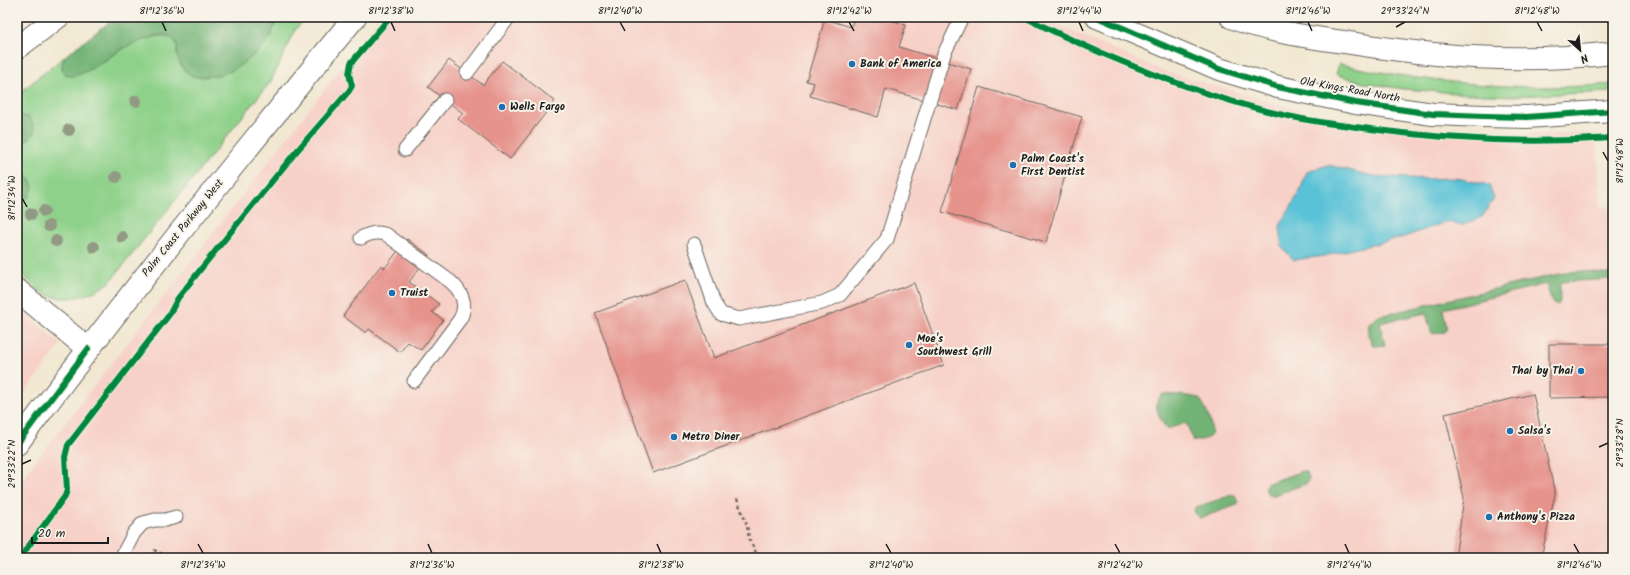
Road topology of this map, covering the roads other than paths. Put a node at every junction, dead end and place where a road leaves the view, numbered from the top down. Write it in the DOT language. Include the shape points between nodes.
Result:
graph roads {
  1 [pos="58,17"];
  2 [pos="355,17"];
  3 [pos="508,17"];
  4 [pos="962,17"];
  5 [pos="1097,17"];
  6 [pos="1231,17"];
  7 [pos="17,48"];
  8 [pos="1613,53"];
  9 [pos="467,73"];
  10 [pos="445,100"];
  11 [pos="1613,111"];
  12 [pos="405,150"];
  13 [pos="361,238"];
  14 [pos="694,244"];
  15 [pos="17,290"];
  16 [pos="88,349"];
  17 [pos="414,381"];
  18 [pos="17,444"];
  19 [pos="176,517"];
  20 [pos="121,558"];
  1 -- 7 [label="street"];
  2 -- 16 [label="street, Palm Coast Parkway West" via="241,155"];
  3 -- 9 [label="lane"];
  4 -- 14 [label="lane" via="944,54 888,239 840,295 822,303 739,319 722,314 714,303"];
  5 -- 11 [label="street, Old Kings Road North" via="1219,69 1278,87 1356,103 1433,114 1484,116"];
  6 -- 8 [label="street" via="1288,33 1402,52 1509,59"];
  10 -- 12 [label="lane"];
  13 -- 17 [label="lane" via="376,233 387,235 451,282 463,299 464,308 460,319"];
  15 -- 16 [label="street"];
  16 -- 18 [label="street, Palm Coast Parkway West"];
  19 -- 20 [label="lane" via="143,523 134,533"];
}
